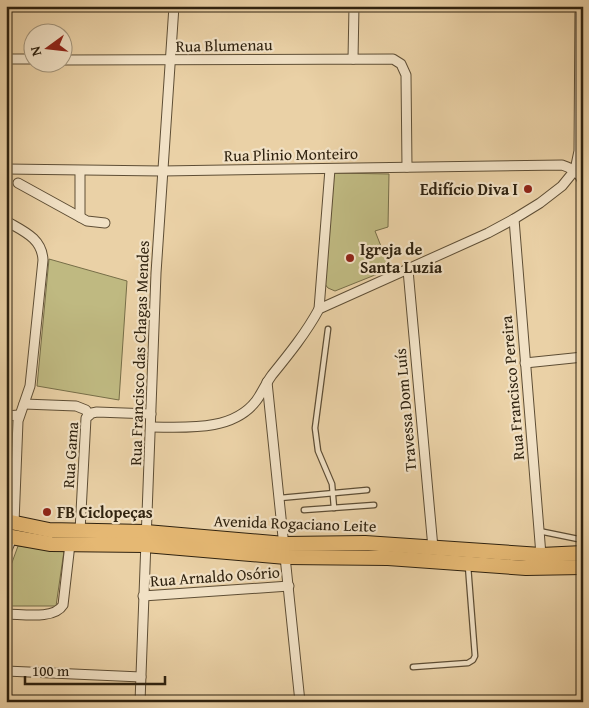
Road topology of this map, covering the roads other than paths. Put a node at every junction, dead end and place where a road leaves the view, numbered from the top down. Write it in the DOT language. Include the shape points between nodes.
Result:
graph roads {
  1 [pos="174,6"];
  2 [pos="354,6"];
  3 [pos="580,6"];
  4 [pos="353,58"];
  5 [pos="6,59"];
  6 [pos="22,60"];
  7 [pos="72,60"];
  8 [pos="170,60"];
  9 [pos="580,105"];
  10 [pos="407,167"];
  11 [pos="6,169"];
  12 [pos="330,169"];
  13 [pos="575,170"];
  14 [pos="80,171"];
  15 [pos="162,171"];
  16 [pos="583,183"];
  17 [pos="18,184"];
  18 [pos="80,217"];
  19 [pos="514,219"];
  20 [pos="6,221"];
  21 [pos="105,223"];
  22 [pos="408,270"];
  23 [pos="319,309"];
  24 [pos="328,329"];
  25 [pos="583,357"];
  26 [pos="525,363"];
  27 [pos="267,382"];
  28 [pos="24,404"];
  29 [pos="19,414"];
  30 [pos="151,414"];
  31 [pos="88,415"];
  32 [pos="6,416"];
  33 [pos="151,427"];
  34 [pos="367,490"];
  35 [pos="333,493"];
  36 [pos="280,498"];
  37 [pos="374,505"];
  38 [pos="334,508"];
  39 [pos="304,510"];
  40 [pos="10,522"];
  41 [pos="80,531"];
  42 [pos="539,531"];
  43 [pos="9,537"];
  44 [pos="146,539"];
  45 [pos="583,540"];
  46 [pos="70,544"];
  47 [pos="432,548"];
  48 [pos="285,550"];
  49 [pos="6,552"];
  50 [pos="583,554"];
  51 [pos="541,555"];
  52 [pos="468,564"];
  53 [pos="583,567"];
  54 [pos="289,586"];
  55 [pos="143,596"];
  56 [pos="6,614"];
  57 [pos="413,667"];
  58 [pos="6,671"];
  59 [pos="141,677"];
  60 [pos="140,702"];
  61 [pos="300,702"];
  1 -- 8 [label="street, Rua Francisco das Chagas Mendes"];
  2 -- 4 [label="street"];
  3 -- 9 [label="street"];
  4 -- 8 [label="street, Rua Blumenau"];
  4 -- 10 [label="street, Rua Blumenau" via="385,58 401,64 406,75"];
  5 -- 6 [label="street"];
  7 -- 8 [label="street, Rua Blumenau"];
  8 -- 15 [label="street, Rua Francisco das Chagas Mendes"];
  9 -- 13 [label="street"];
  10 -- 12 [label="street, Rua Plinio Monteiro"];
  10 -- 13 [label="street, Rua Plinio Monteiro" via="562,165"];
  11 -- 14 [label="street, Rua Plinio Monteiro"];
  12 -- 15 [label="street, Rua Plinio Monteiro"];
  12 -- 23 [label="street"];
  13 -- 16 [label="street"];
  13 -- 19 [label="street" via="555,192"];
  14 -- 15 [label="street, Rua Plinio Monteiro"];
  14 -- 18 [label="street"];
  15 -- 30 [label="street, Rua Francisco das Chagas Mendes"];
  17 -- 18 [label="street"];
  18 -- 21 [label="street"];
  19 -- 22 [label="street"];
  19 -- 26 [label="street, Rua Francisco Pereira"];
  20 -- 28 [label="street" via="39,243 43,260 30,386"];
  22 -- 23 [label="street"];
  22 -- 47 [label="street, Travessa Dom Luís"];
  23 -- 27 [label="street"];
  24 -- 35 [label="lane" via="316,428 318,451"];
  25 -- 26 [label="street"];
  26 -- 42 [label="street, Rua Francisco Pereira"];
  27 -- 33 [label="street" via="255,402 234,418 207,426"];
  27 -- 36 [label="street"];
  28 -- 29 [label="street"];
  28 -- 31 [label="street" via="76,406 86,410"];
  29 -- 32 [label="street"];
  29 -- 40 [label="street"];
  30 -- 31 [label="street, Rua Gama" via="97,412"];
  30 -- 33 [label="street, Rua Francisco das Chagas Mendes"];
  31 -- 41 [label="street, Rua Gama"];
  33 -- 44 [label="street, Rua Francisco das Chagas Mendes"];
  34 -- 35 [label="lane"];
  35 -- 36 [label="lane"];
  35 -- 38 [label="lane"];
  36 -- 48 [label="street"];
  37 -- 38 [label="lane"];
  38 -- 39 [label="lane"];
  40 -- 41 [label="main road, Avenida Rogaciano Leite" via="49,530"];
  41 -- 44 [label="main road, Avenida Rogaciano Leite"];
  42 -- 45 [label="lane"];
  42 -- 51 [label="street, Rua Francisco Pereira"];
  43 -- 46 [label="main road, Avenida Rogaciano Leite"];
  43 -- 49 [label="street"];
  44 -- 46 [label="main road, Avenida Rogaciano Leite"];
  44 -- 48 [label="main road, Avenida Rogaciano Leite"];
  44 -- 55 [label="street, Rua Francisco das Chagas Mendes"];
  46 -- 56 [label="street" via="60,609 53,614"];
  47 -- 48 [label="main road, Avenida Rogaciano Leite" via="365,543"];
  47 -- 51 [label="main road, Avenida Rogaciano Leite"];
  48 -- 52 [label="main road, Avenida Rogaciano Leite"];
  48 -- 54 [label="street"];
  50 -- 51 [label="main road, Avenida Rogaciano Leite"];
  52 -- 53 [label="main road, Avenida Rogaciano Leite"];
  52 -- 57 [label="lane" via="473,660"];
  54 -- 55 [label="street, Rua Arnaldo Osório"];
  54 -- 61 [label="street"];
  55 -- 59 [label="street, Rua Francisco das Chagas Mendes"];
  58 -- 59 [label="street"];
  59 -- 60 [label="street, Rua Francisco das Chagas Mendes"];
}
